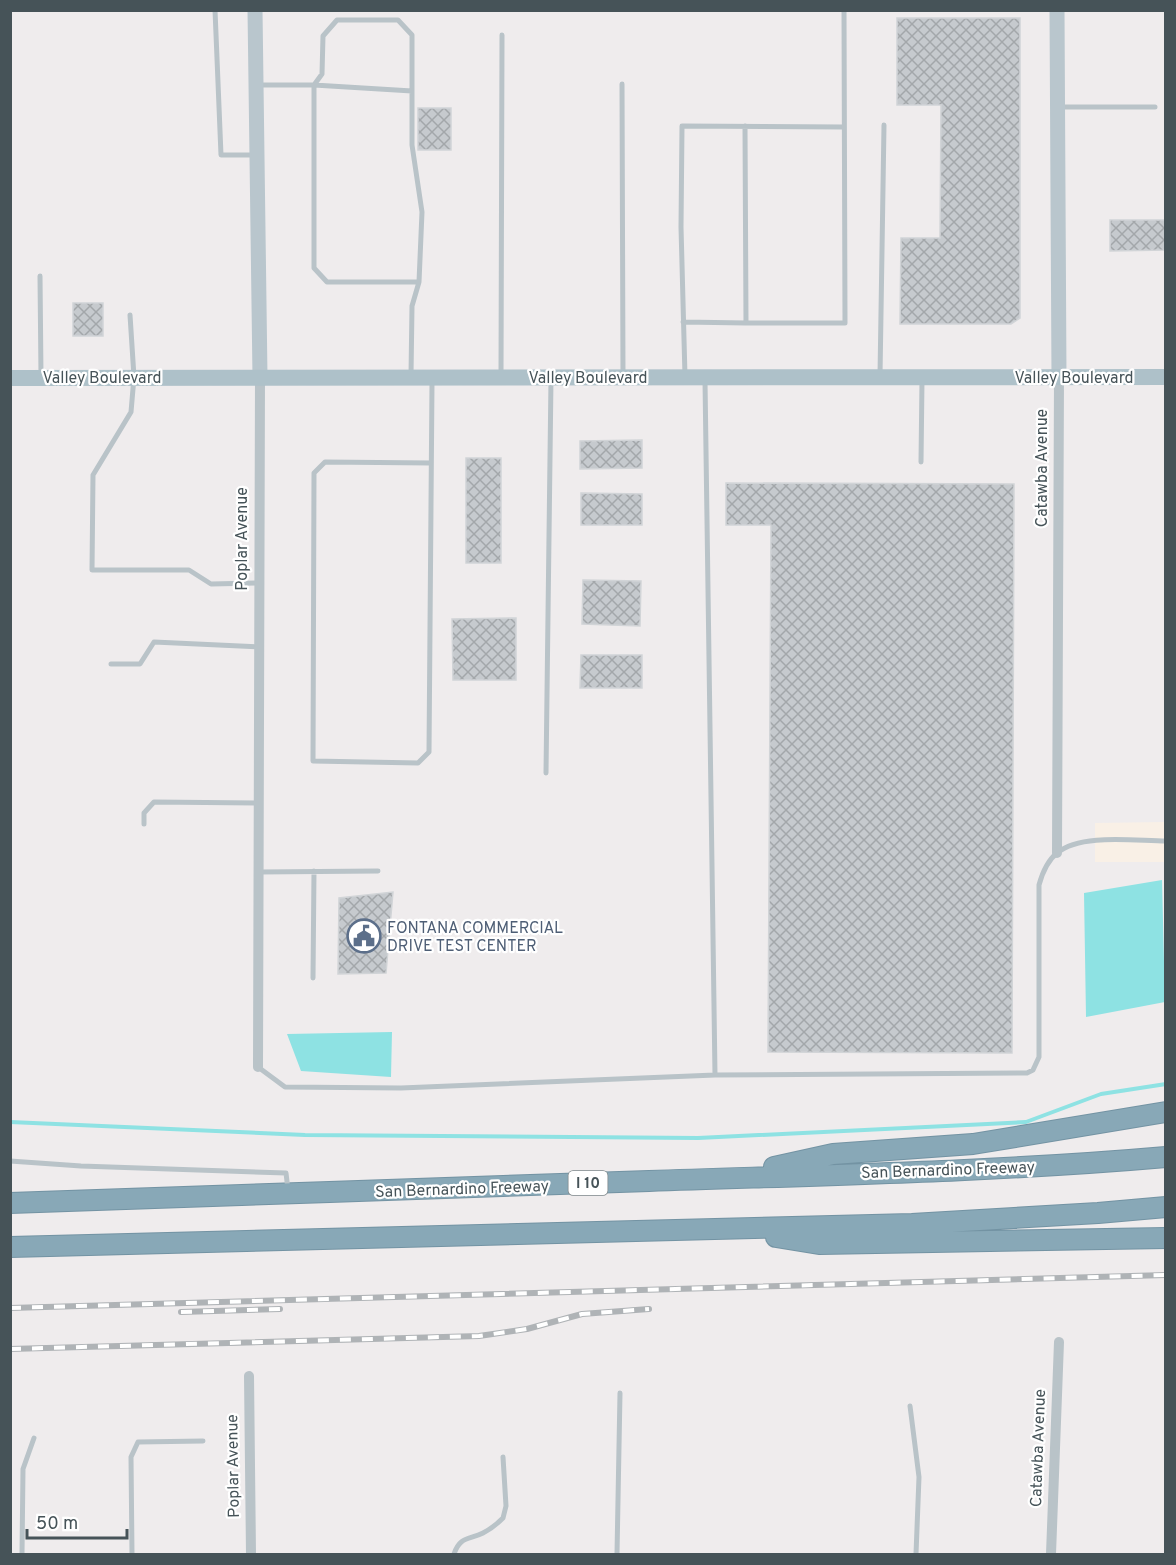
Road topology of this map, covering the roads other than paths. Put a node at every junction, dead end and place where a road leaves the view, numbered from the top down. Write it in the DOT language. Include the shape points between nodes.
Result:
graph roads {
  1 [pos="215,10"];
  2 [pos="255,10"];
  3 [pos="844,10"];
  4 [pos="1057,10"];
  5 [pos="502,35"];
  6 [pos="622,84"];
  7 [pos="256,85"];
  8 [pos="314,85"];
  9 [pos="412,91"];
  10 [pos="1155,106"];
  11 [pos="1058,107"];
  12 [pos="884,125"];
  13 [pos="745,126"];
  14 [pos="844,127"];
  15 [pos="258,155"];
  16 [pos="40,276"];
  17 [pos="419,282"];
  18 [pos="130,315"];
  19 [pos="683,322"];
  20 [pos="746,323"];
  21 [pos="134,377"];
  22 [pos="260,377"];
  23 [pos="411,377"];
  24 [pos="432,377"];
  25 [pos="501,377"];
  26 [pos="551,377"];
  27 [pos="623,377"];
  28 [pos="685,377"];
  29 [pos="705,377"];
  30 [pos="1166,377"];
  31 [pos="10,378"];
  32 [pos="42,378"];
  33 [pos="880,378"];
  34 [pos="922,378"];
  35 [pos="1059,378"];
  36 [pos="921,462"];
  37 [pos="431,463"];
  38 [pos="260,583"];
  39 [pos="259,647"];
  40 [pos="111,664"];
  41 [pos="546,773"];
  42 [pos="259,802"];
  43 [pos="144,824"];
  44 [pos="1166,841"];
  45 [pos="1057,853"];
  46 [pos="314,871"];
  47 [pos="378,871"];
  48 [pos="259,872"];
  49 [pos="313,978"];
  50 [pos="258,1067"];
  51 [pos="715,1075"];
  52 [pos="1166,1112"];
  53 [pos="1166,1157"];
  54 [pos="10,1161"];
  55 [pos="716,1179"];
  56 [pos="289,1194"];
  57 [pos="10,1203"];
  58 [pos="1166,1207"];
  59 [pos="735,1230"];
  60 [pos="1166,1238"];
  61 [pos="10,1247"];
  62 [pos="1059,1342"];
  63 [pos="249,1376"];
  64 [pos="620,1394"];
  65 [pos="910,1406"];
  66 [pos="34,1438"];
  67 [pos="203,1441"];
  68 [pos="503,1457"];
  69 [pos="22,1554"];
  70 [pos="132,1554"];
  71 [pos="251,1554"];
  72 [pos="454,1554"];
  73 [pos="617,1554"];
  74 [pos="916,1554"];
  75 [pos="1050,1554"];
  1 -- 15 [label="lane" via="221,155"];
  2 -- 7 [label="street, Poplar Avenue"];
  3 -- 14 [label="lane"];
  4 -- 11 [label="street, Catawba Avenue"];
  5 -- 25 [label="lane"];
  6 -- 27 [label="lane"];
  7 -- 8 [label="lane"];
  7 -- 15 [label="street, Poplar Avenue"];
  8 -- 9 [label="lane"];
  8 -- 9 [label="lane" via="322,74 323,36 337,20 398,20 412,35"];
  8 -- 17 [label="lane" via="314,268 327,282"];
  9 -- 17 [label="lane" via="412,145 422,212"];
  10 -- 11 [label="lane"];
  11 -- 35 [label="street, Catawba Avenue"];
  12 -- 33 [label="lane"];
  13 -- 14 [label="lane"];
  13 -- 19 [label="lane" via="682,126"];
  13 -- 20 [label="lane"];
  14 -- 20 [label="lane" via="845,323"];
  15 -- 22 [label="street, Poplar Avenue"];
  16 -- 32 [label="lane"];
  17 -- 23 [label="lane" via="412,306"];
  18 -- 21 [label="lane"];
  19 -- 20 [label="lane"];
  19 -- 28 [label="lane"];
  21 -- 22 [label="main road, Valley Boulevard"];
  21 -- 32 [label="main road, Valley Boulevard"];
  21 -- 38 [label="lane" via="131,412 93,475 92,570 189,570 211,584"];
  22 -- 23 [label="main road, Valley Boulevard"];
  22 -- 38 [label="street, Poplar Avenue"];
  23 -- 24 [label="main road, Valley Boulevard"];
  24 -- 25 [label="main road, Valley Boulevard"];
  24 -- 37 [label="lane"];
  25 -- 26 [label="main road, Valley Boulevard"];
  26 -- 27 [label="main road, Valley Boulevard"];
  26 -- 41 [label="lane"];
  27 -- 28 [label="main road, Valley Boulevard"];
  28 -- 29 [label="main road, Valley Boulevard"];
  29 -- 33 [label="main road, Valley Boulevard"];
  29 -- 51 [label="lane"];
  30 -- 35 [label="main road, Valley Boulevard"];
  31 -- 32 [label="main road, Valley Boulevard"];
  33 -- 34 [label="main road, Valley Boulevard"];
  34 -- 35 [label="main road, Valley Boulevard"];
  34 -- 36 [label="lane"];
  35 -- 45 [label="street, Catawba Avenue"];
  37 -- 37 [label="lane" via="429,752 418,763 313,761 314,473 325,462"];
  38 -- 39 [label="street, Poplar Avenue"];
  39 -- 40 [label="lane" via="154,642 140,664"];
  39 -- 42 [label="street, Poplar Avenue"];
  42 -- 43 [label="lane" via="154,802 144,813"];
  42 -- 48 [label="street, Poplar Avenue"];
  44 -- 45 [label="lane" via="1081,841"];
  45 -- 51 [label="lane" via="1046,866 1039,885 1039,1048 1033,1070 1018,1074"];
  46 -- 47 [label="lane"];
  46 -- 48 [label="lane"];
  46 -- 49 [label="lane"];
  48 -- 50 [label="street, Poplar Avenue"];
  50 -- 51 [label="lane" via="285,1087 401,1088"];
  52 -- 55 [label="highway" via="973,1144 833,1154"];
  53 -- 55 [label="highway, San Bernardino Freeway / I 10"];
  54 -- 56 [label="lane" via="286,1173"];
  55 -- 56 [label="highway, San Bernardino Freeway / I 10"];
  56 -- 57 [label="highway, San Bernardino Freeway / I 10"];
  58 -- 59 [label="highway" via="912,1224"];
  59 -- 60 [label="highway" via="819,1244"];
  59 -- 61 [label="highway"];
  62 -- 75 [label="street, Catawba Avenue"];
  63 -- 71 [label="street, Poplar Avenue"];
  64 -- 73 [label="lane"];
  65 -- 74 [label="lane" via="919,1478"];
  66 -- 69 [label="lane" via="22,1469"];
  67 -- 70 [label="lane" via="138,1442 131,1457"];
  68 -- 72 [label="lane" via="503,1518 483,1533 463,1539"];
}
